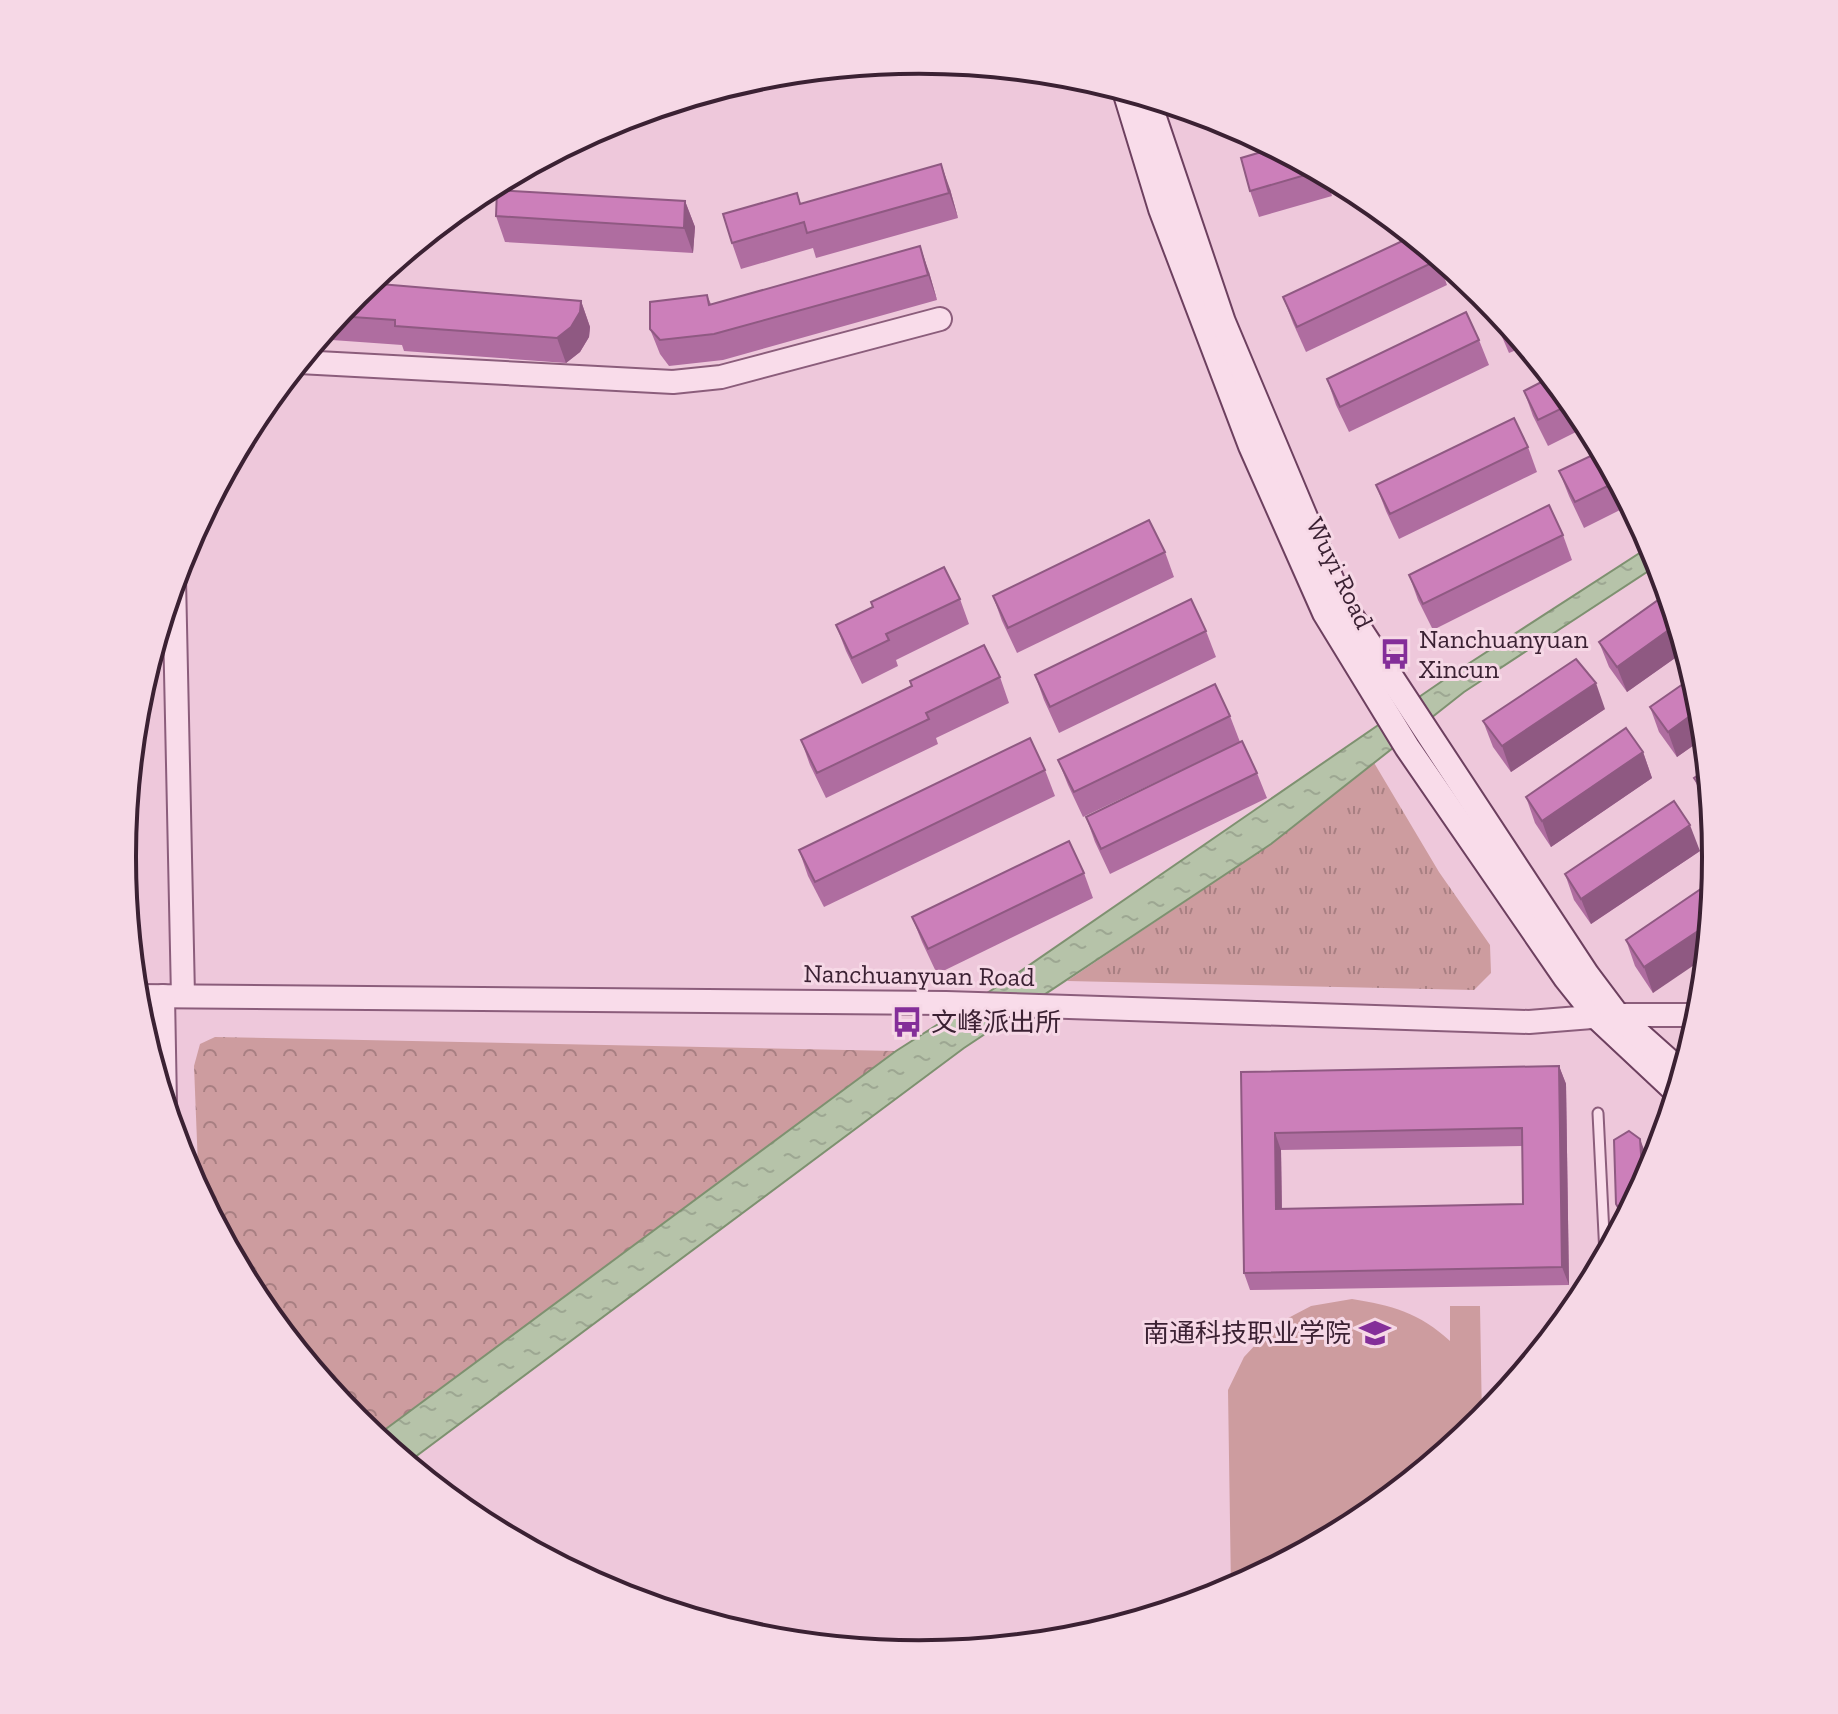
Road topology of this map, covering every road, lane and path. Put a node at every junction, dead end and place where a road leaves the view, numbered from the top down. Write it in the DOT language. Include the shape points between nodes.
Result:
graph roads {
  1 [pos="1129,103"];
  2 [pos="1151,110"];
  3 [pos="940,319"];
  4 [pos="312,363"];
  5 [pos="172,623"];
  6 [pos="1394,706"];
  7 [pos="159,996"];
  8 [pos="1686,1015"];
  9 [pos="1608,1016"];
  10 [pos="162,1057"];
  11 [pos="1673,1066"];
  12 [pos="1668,1082"];
  13 [pos="1598,1113"];
  14 [pos="1604,1236"];
  1 -- 6 [label="main road, Wuyi Road" via="1161,209 1251,446 1325,613"];
  2 -- 6 [label="main road, Wuyi Road" via="1223,322 1267,432 1339,598"];
  3 -- 4 [label="street" via="721,377 673,382"];
  5 -- 7 [label="street"];
  6 -- 9 [label="main road, Wuyi Road" via="1566,978"];
  7 -- 9 [label="street, Nanchuanyuan Road" via="946,1003 1529,1022"];
  7 -- 10 [label="street"];
  8 -- 9 [label="street, Nanchuanyuan Road"];
  9 -- 11 [label="main road, Wuyi Road"];
  9 -- 12 [label="main road, Wuyi Road"];
  13 -- 14 [label="lane"];
}
